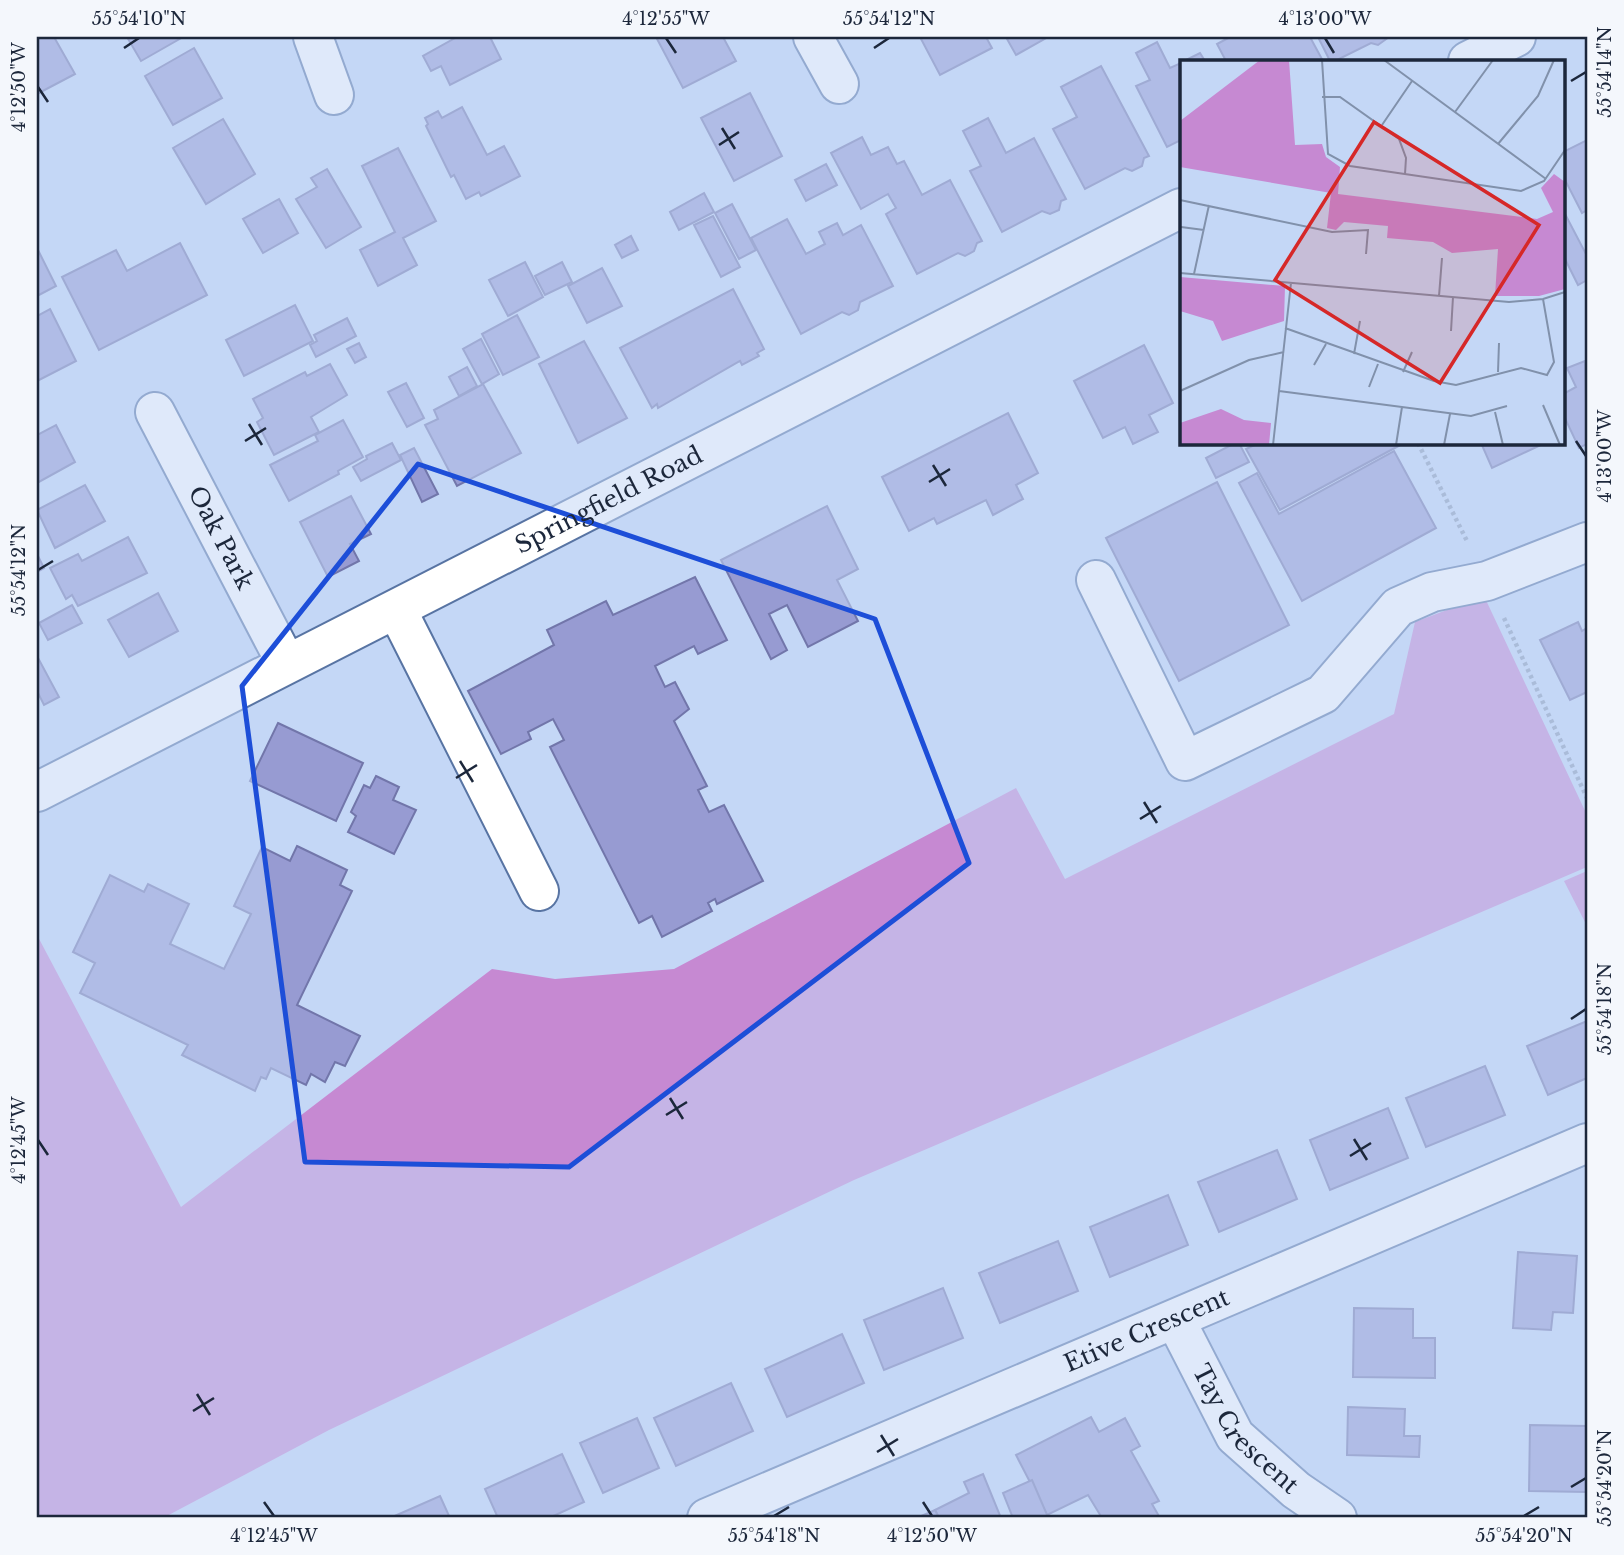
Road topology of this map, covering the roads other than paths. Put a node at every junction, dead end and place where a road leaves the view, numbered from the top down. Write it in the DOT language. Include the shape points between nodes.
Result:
graph roads {
  1 [pos="313,37"];
  2 [pos="813,37"];
  3 [pos="839,84"];
  4 [pos="334,95"];
  5 [pos="1180,209"];
  6 [pos="155,412"];
  7 [pos="1587,542"];
  8 [pos="1096,580"];
  9 [pos="397,610"];
  10 [pos="286,663"];
  11 [pos="37,792"];
  12 [pos="539,891"];
  13 [pos="1587,1143"];
  14 [pos="1176,1321"];
  15 [pos="707,1518"];
  16 [pos="1337,1518"];
  1 -- 4 [label="street"];
  2 -- 3 [label="street"];
  5 -- 9 [label="street, Springfield Road"];
  6 -- 10 [label="street, Oak Park"];
  7 -- 8 [label="street" via="1487,581 1432,592 1398,607 1323,694 1185,761"];
  9 -- 10 [label="street, Springfield Road"];
  9 -- 12 [label="street"];
  10 -- 11 [label="street, Springfield Road"];
  13 -- 14 [label="street, Etive Crescent"];
  14 -- 15 [label="street, Etive Crescent"];
  14 -- 16 [label="street, Tay Crescent" via="1235,1436 1296,1490"];
}
